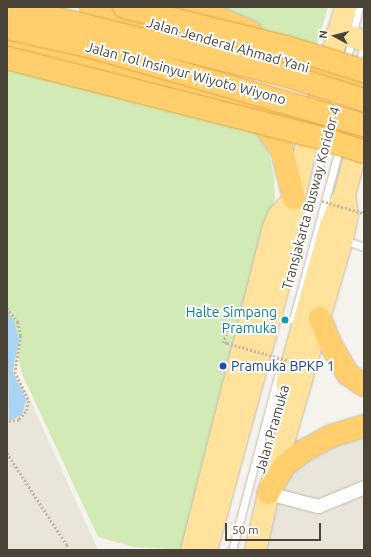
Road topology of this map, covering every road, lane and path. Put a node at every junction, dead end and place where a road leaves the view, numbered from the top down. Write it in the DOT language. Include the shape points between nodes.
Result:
graph roads {
  1 [pos="10,7"];
  2 [pos="21,7"];
  3 [pos="91,7"];
  4 [pos="124,7"];
  5 [pos="193,7"];
  6 [pos="345,7"];
  7 [pos="359,7"];
  8 [pos="7,28"];
  9 [pos="354,38"];
  10 [pos="7,43"];
  11 [pos="286,47"];
  12 [pos="7,58"];
  13 [pos="249,105"];
  14 [pos="347,106"];
  15 [pos="344,194"];
  16 [pos="294,198"];
  17 [pos="322,201"];
  18 [pos="364,211"];
  19 [pos="342,239"];
  20 [pos="364,247"];
  21 [pos="290,280"];
  22 [pos="7,308"];
  23 [pos="320,318"];
  24 [pos="290,329"];
  25 [pos="227,343"];
  26 [pos="270,347"];
  27 [pos="280,367"];
  28 [pos="317,369"];
  29 [pos="364,384"];
  30 [pos="7,422"];
  31 [pos="364,426"];
  32 [pos="364,437"];
  33 [pos="7,453"];
  34 [pos="272,485"];
  35 [pos="364,487"];
  36 [pos="249,512"];
  37 [pos="68,550"];
  38 [pos="204,550"];
  39 [pos="232,550"];
  40 [pos="240,550"];
  41 [pos="255,550"];
  1 -- 14 [label="highway, Jalan Tol Insinyur Wiyoto Wiyono, bridge" via="285,75"];
  2 -- 14 [label="lane" via="168,42"];
  3 -- 14 [label="highway, Jalan Jenderal Ahmad Yani"];
  4 -- 11 [label="highway, bridge"];
  5 -- 11 [label="highway, bridge"];
  6 -- 9 [label="main road"];
  7 -- 9 [label="lane, Transjakarta Busway Koridor 4"];
  8 -- 14 [label="lane"];
  8 -- 14 [label="highway, Jalan Tol Insinyur Wiyoto Wiyono, bridge"];
  9 -- 14 [label="main road"];
  9 -- 14 [label="lane, Transjakarta Busway Koridor 4"];
  10 -- 13 [label="highway" via="99,64"];
  11 -- 14 [label="highway, bridge"];
  12 -- 14 [label="highway, bridge" via="315,136"];
  13 -- 14 [label="highway"];
  13 -- 16 [label="highway" via="281,148"];
  14 -- 15 [label="main road, Jalan Pramuka"];
  14 -- 16 [label="main road"];
  14 -- 21 [label="lane, Transjakarta Busway Koridor 4"];
  14 -- 24 [label="lane, Transjakarta Busway Koridor 4"];
  15 -- 19 [label="main road, Jalan Pramuka" via="347,214"];
  15 -- 36 [label="main road, Jalan Pramuka" via="330,225"];
  16 -- 38 [label="main road" via="293,224 279,283"];
  17 -- 18 [label="path, bridge" via="363,213"];
  19 -- 20 [label="lane"];
  19 -- 23 [label="main road, Jalan Pramuka"];
  22 -- 30 [label="path" via="18,322 19,329 20,349 14,372 29,401 26,412 19,420"];
  23 -- 29 [label="highway" via="331,345 348,374"];
  23 -- 34 [label="main road, Jalan Pramuka"];
  25 -- 28 [label="path, bridge"];
  26 -- 38 [label="lane"];
  27 -- 39 [label="lane"];
  31 -- 34 [label="highway" via="331,436 303,450 284,466"];
  32 -- 34 [label="street" via="337,444"];
  33 -- 37 [label="path"];
  34 -- 35 [label="street" via="318,506"];
  34 -- 36 [label="main road"];
  34 -- 41 [label="main road, Jalan Pramuka"];
  36 -- 40 [label="main road, Jalan Pramuka"];
}
